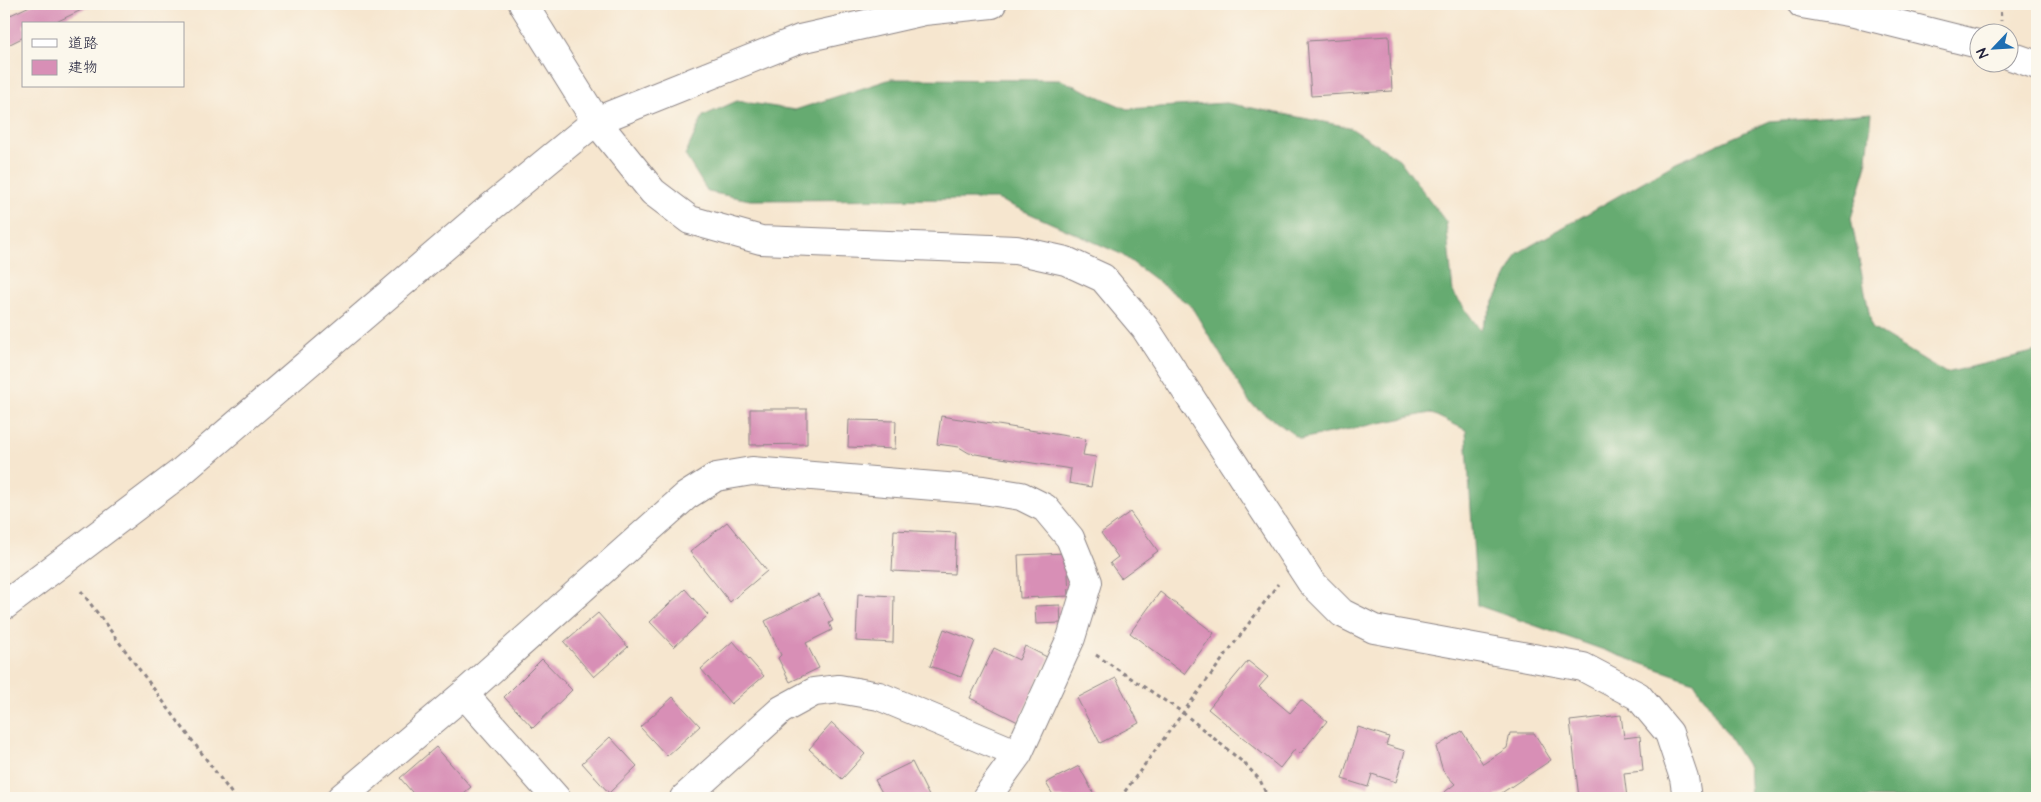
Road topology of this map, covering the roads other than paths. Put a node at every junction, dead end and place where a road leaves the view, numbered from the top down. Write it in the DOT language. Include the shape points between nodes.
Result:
graph roads {
  1 [pos="523,4"];
  2 [pos="992,4"];
  3 [pos="1802,4"];
  4 [pos="1968,42"];
  5 [pos="2018,58"];
  6 [pos="2037,65"];
  7 [pos="596,122"];
  8 [pos="4,606"];
  9 [pos="464,694"];
  10 [pos="1018,754"];
  11 [pos="341,798"];
  12 [pos="556,798"];
  13 [pos="684,798"];
  14 [pos="986,798"];
  15 [pos="1687,798"];
  1 -- 7 [label="street"];
  2 -- 7 [label="street" via="924,11 800,39"];
  3 -- 4 [label="street" via="1854,13"];
  5 -- 6 [label="street"];
  7 -- 8 [label="street" via="485,212 180,473"];
  7 -- 15 [label="street" via="653,192 690,220 761,240 1016,250 1066,261 1102,278 1145,328 1311,582 1342,613 1374,629 1584,667 1638,696 1670,733"];
  9 -- 10 [label="street" via="686,496 716,477 752,471 983,490 1021,496 1044,508 1070,538 1088,582 1071,638"];
  9 -- 11 [label="street"];
  9 -- 12 [label="street"];
  10 -- 13 [label="street" via="879,696 839,689 814,692 781,710"];
  10 -- 14 [label="street"];
}
